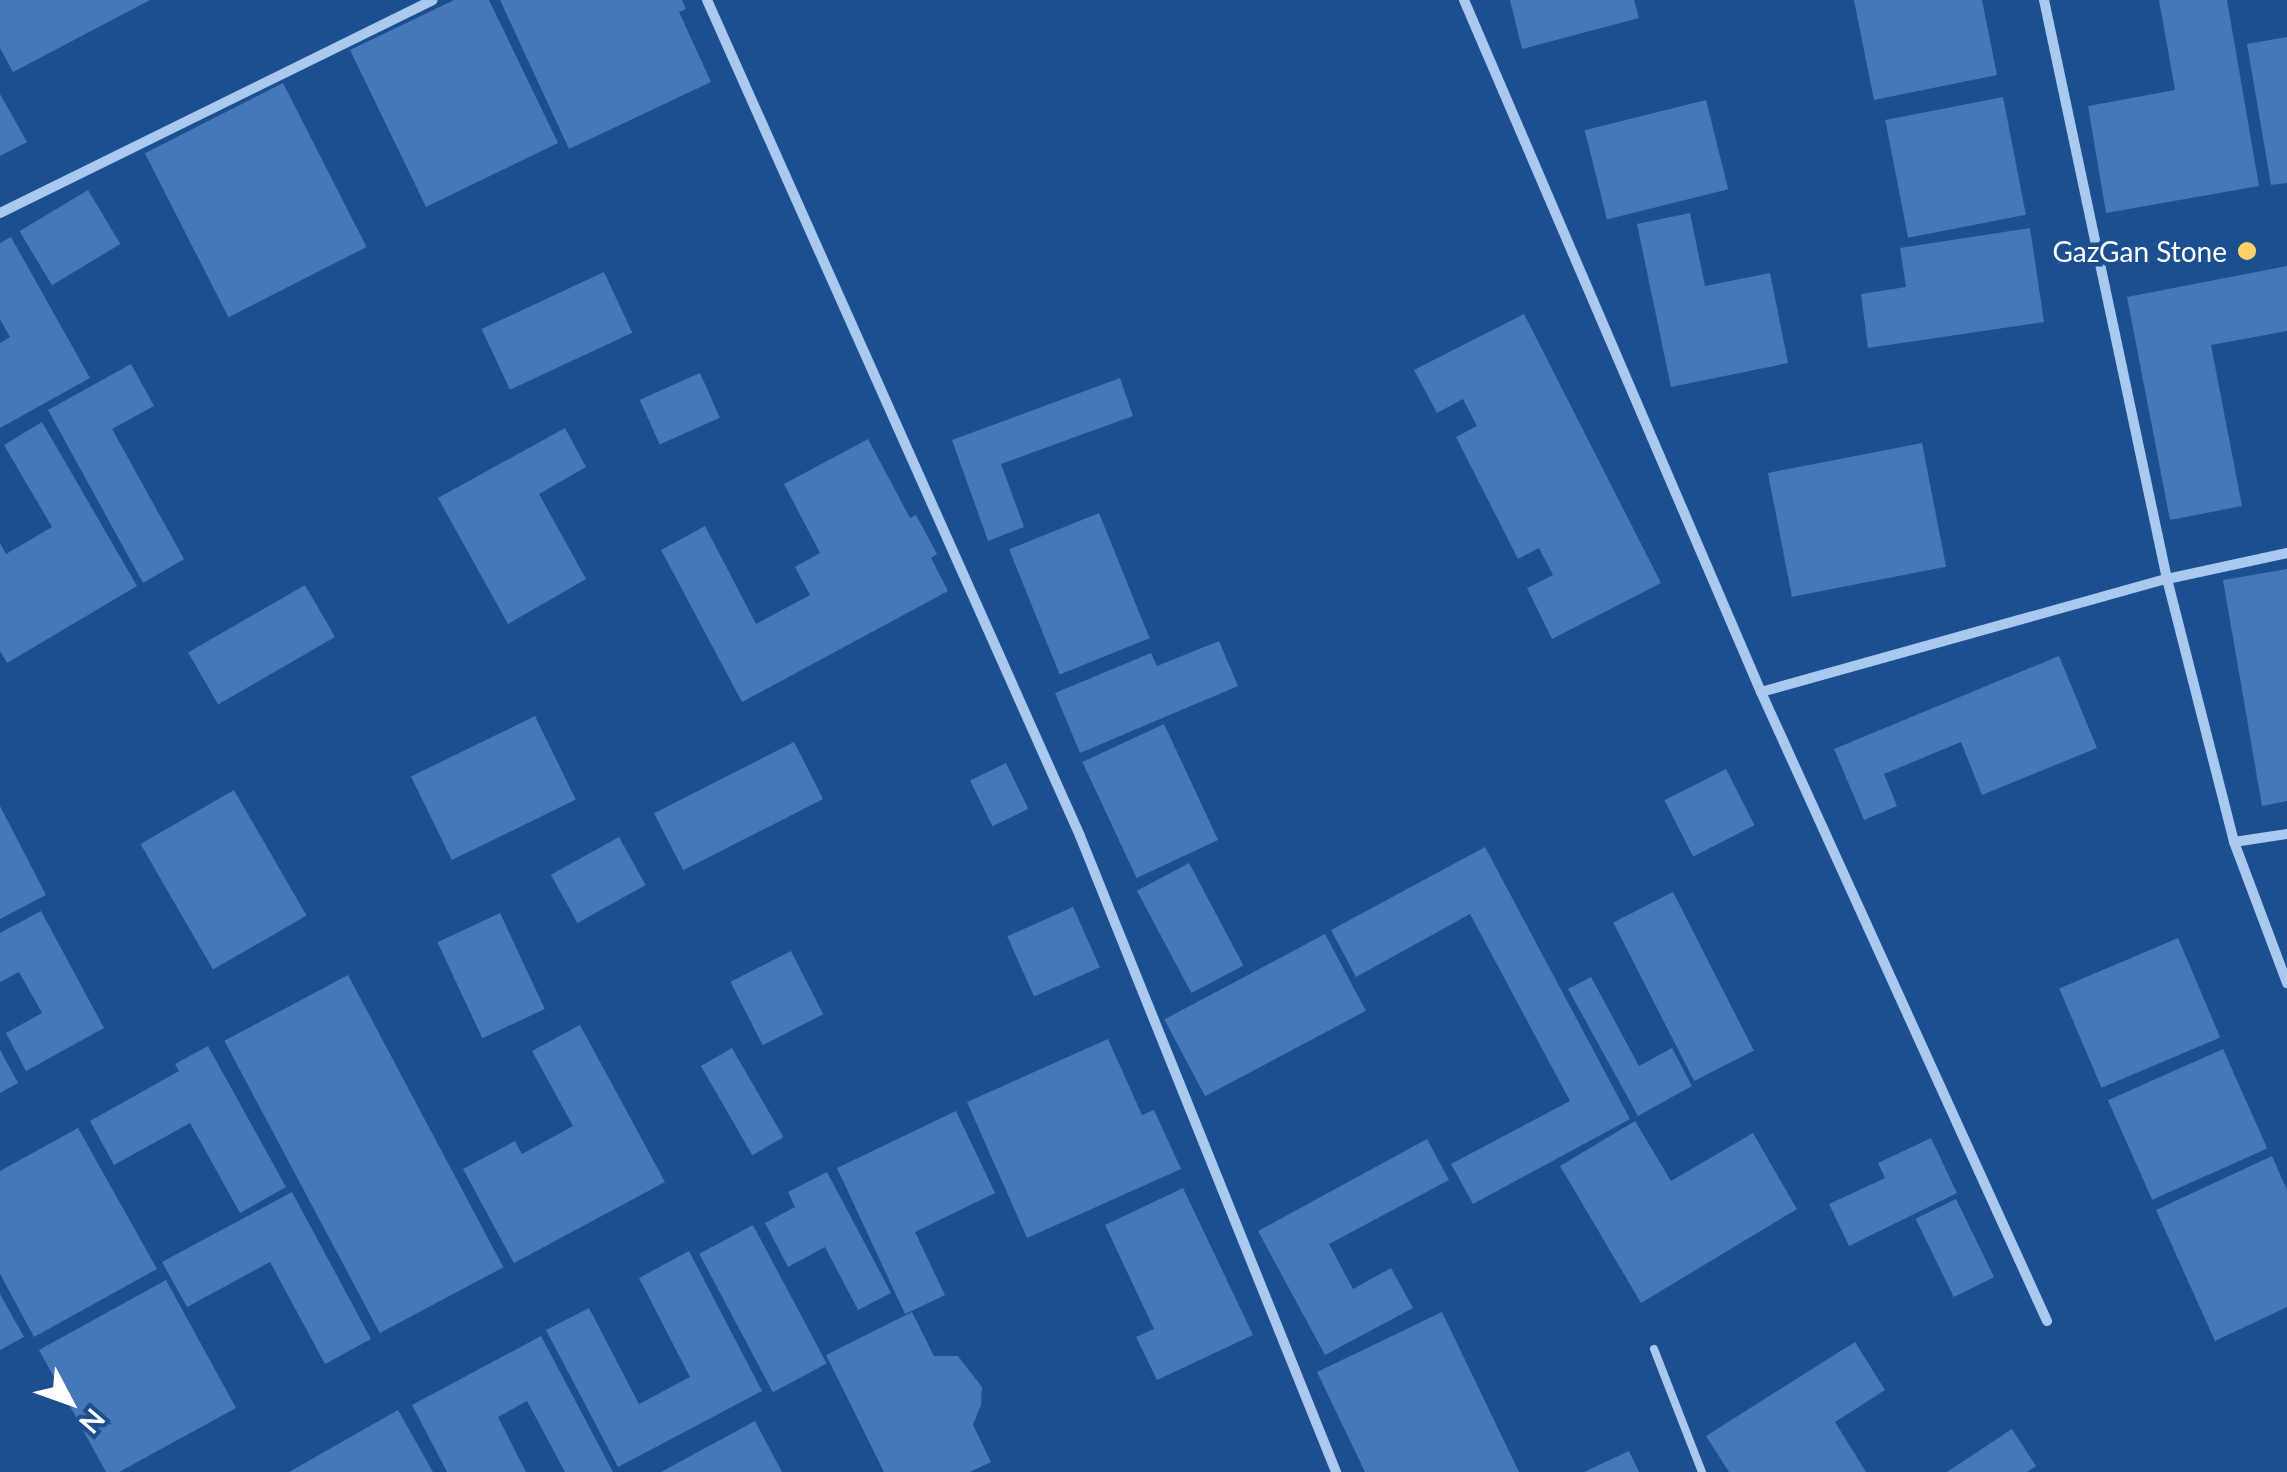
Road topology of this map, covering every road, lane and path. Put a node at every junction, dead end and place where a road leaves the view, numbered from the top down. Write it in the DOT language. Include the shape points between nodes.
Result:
graph roads {
  1 [pos="432,0"];
  2 [pos="707,0"];
  3 [pos="1464,0"];
  4 [pos="2044,0"];
  5 [pos="0,213"];
  6 [pos="2287,554"];
  7 [pos="2167,578"];
  8 [pos="1761,692"];
  9 [pos="2287,834"];
  10 [pos="2234,842"];
  11 [pos="2287,984"];
  12 [pos="2048,1321"];
  13 [pos="1654,1349"];
  14 [pos="1336,1472"];
  15 [pos="1702,1472"];
  1 -- 5 [label="street"];
  2 -- 14 [label="street" via="1080,836"];
  3 -- 8 [label="street"];
  4 -- 7 [label="street"];
  6 -- 7 [label="street"];
  7 -- 8 [label="street"];
  7 -- 10 [label="street"];
  8 -- 12 [label="street"];
  9 -- 10 [label="street"];
  10 -- 11 [label="street"];
  13 -- 15 [label="lane"];
}
